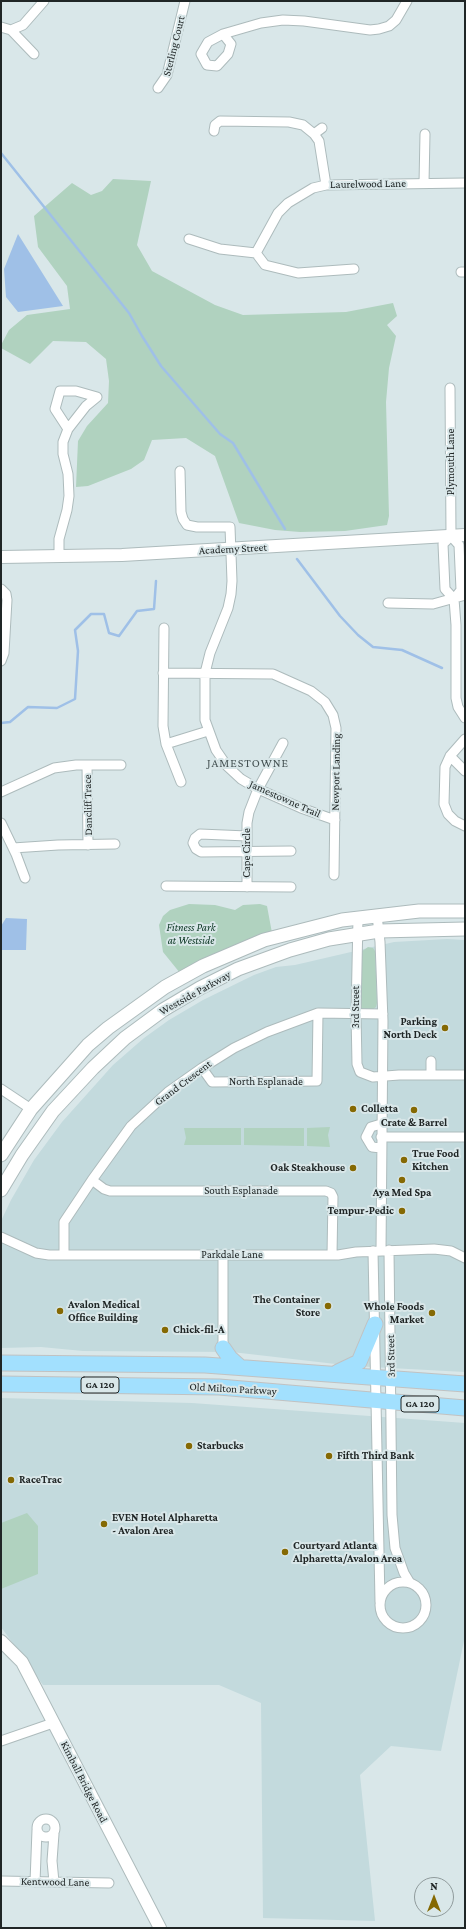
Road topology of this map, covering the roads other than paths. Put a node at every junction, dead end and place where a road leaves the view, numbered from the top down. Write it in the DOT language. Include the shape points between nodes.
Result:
graph roads {
  1 [pos="44,1"];
  2 [pos="185,1"];
  3 [pos="407,1"];
  4 [pos="1,27"];
  5 [pos="11,30"];
  6 [pos="223,34"];
  7 [pos="34,54"];
  8 [pos="158,88"];
  9 [pos="322,128"];
  10 [pos="214,131"];
  11 [pos="314,134"];
  12 [pos="425,134"];
  13 [pos="424,183"];
  14 [pos="465,183"];
  15 [pos="326,185"];
  16 [pos="189,239"];
  17 [pos="256,253"];
  18 [pos="354,269"];
  19 [pos="450,388"];
  20 [pos="68,429"];
  21 [pos="180,471"];
  22 [pos="465,535"];
  23 [pos="451,536"];
  24 [pos="231,549"];
  25 [pos="1,557"];
  26 [pos="59,557"];
  27 [pos="1,589"];
  28 [pos="465,595"];
  29 [pos="454,599"];
  30 [pos="388,603"];
  31 [pos="3,624"];
  32 [pos="164,628"];
  33 [pos="1,661"];
  34 [pos="163,673"];
  35 [pos="205,673"];
  36 [pos="465,718"];
  37 [pos="208,731"];
  38 [pos="465,739"];
  39 [pos="282,743"];
  40 [pos="166,744"];
  41 [pos="450,756"];
  42 [pos="87,765"];
  43 [pos="121,765"];
  44 [pos="465,771"];
  45 [pos="181,782"];
  46 [pos="258,789"];
  47 [pos="1,792"];
  48 [pos="335,820"];
  49 [pos="1,823"];
  50 [pos="465,826"];
  51 [pos="247,836"];
  52 [pos="115,844"];
  53 [pos="88,845"];
  54 [pos="13,848"];
  55 [pos="247,851"];
  56 [pos="291,851"];
  57 [pos="334,875"];
  58 [pos="25,878"];
  59 [pos="166,886"];
  60 [pos="247,887"];
  61 [pos="291,887"];
  62 [pos="465,911"];
  63 [pos="377,915"];
  64 [pos="358,918"];
  65 [pos="465,930"];
  66 [pos="379,931"];
  67 [pos="359,934"];
  68 [pos="318,1013"];
  69 [pos="356,1014"];
  70 [pos="383,1014"];
  71 [pos="431,1061"];
  72 [pos="202,1068"];
  73 [pos="431,1075"];
  74 [pos="465,1075"];
  75 [pos="382,1077"];
  76 [pos="1,1089"];
  77 [pos="31,1108"];
  78 [pos="381,1124"];
  79 [pos="381,1137"];
  80 [pos="465,1137"];
  81 [pos="381,1148"];
  82 [pos="1,1155"];
  83 [pos="92,1180"];
  84 [pos="3,1187"];
  85 [pos="1,1237"];
  86 [pos="381,1251"];
  87 [pos="64,1255"];
  88 [pos="223,1255"];
  89 [pos="332,1255"];
  90 [pos="465,1258"];
  91 [pos="375,1324"];
  92 [pos="223,1348"];
  93 [pos="1,1362"];
  94 [pos="205,1365"];
  95 [pos="240,1367"];
  96 [pos="334,1374"];
  97 [pos="1,1384"];
  98 [pos="465,1384"];
  99 [pos="384,1389"];
  100 [pos="465,1408"];
  101 [pos="410,1583"];
  102 [pos="380,1602"];
  103 [pos="1,1641"];
  104 [pos="53,1723"];
  105 [pos="1,1742"];
  106 [pos="37,1828"];
  107 [pos="54,1834"];
  108 [pos="1,1881"];
  109 [pos="35,1882"];
  110 [pos="54,1882"];
  111 [pos="109,1883"];
  112 [pos="160,1928"];
  1 -- 5 [label="street" via="23,25"];
  2 -- 8 [label="street, Sterling Court" via="168,75"];
  3 -- 6 [label="street" via="396,20 379,30 304,20 283,20 261,23"];
  4 -- 5 [label="street"];
  5 -- 7 [label="street"];
  9 -- 11 [label="street"];
  10 -- 11 [label="street" via="215,125 220,122 289,122 303,125"];
  11 -- 15 [label="street" via="321,148"];
  12 -- 13 [label="street"];
  13 -- 14 [label="street, Laurelwood Lane"];
  13 -- 15 [label="street, Laurelwood Lane"];
  15 -- 17 [label="street, Laurelwood Lane" via="300,195 288,203 278,213"];
  16 -- 17 [label="street" via="220,249"];
  17 -- 18 [label="street" via="265,266 298,273"];
  19 -- 23 [label="street, Plymouth Lane"];
  20 -- 20 [label="street" via="86,406 97,397 76,391 60,391 55,409"];
  20 -- 26 [label="street" via="63,442 63,454 68,474 69,496 59,539"];
  21 -- 24 [label="street, Jamestowne Trail" via="183,519 187,525 197,527 230,527"];
  22 -- 23 [label="street, Academy Street"];
  23 -- 24 [label="street, Academy Street"];
  23 -- 29 [label="street" via="459,545 461,590"];
  23 -- 29 [label="street" via="443,544 443,557 445,589"];
  24 -- 26 [label="street, Academy Street"];
  24 -- 35 [label="street, Jamestowne Trail" via="231,594"];
  25 -- 26 [label="street, Academy Street"];
  27 -- 31 [label="street" via="7,600"];
  28 -- 29 [label="street"];
  29 -- 30 [label="street" via="433,604"];
  29 -- 36 [label="street" via="456,698"];
  31 -- 33 [label="street" via="4,653"];
  32 -- 34 [label="street"];
  34 -- 35 [label="street, Newport Landing"];
  34 -- 40 [label="street" via="163,726"];
  35 -- 37 [label="street, Jamestowne Trail" via="204,709"];
  35 -- 48 [label="street, Newport Landing" via="273,674 311,691 324,702 333,715 336,728"];
  37 -- 40 [label="street"];
  37 -- 46 [label="street, Jamestowne Trail" via="216,750 227,766 241,779"];
  38 -- 41 [label="street"];
  39 -- 46 [label="street, Cape Circle"];
  40 -- 45 [label="street"];
  41 -- 44 [label="street"];
  41 -- 50 [label="street" via="445,767 444,804 448,814"];
  42 -- 43 [label="street, Dancliff Trace"];
  42 -- 47 [label="street, Dancliff Trace" via="54,768"];
  42 -- 53 [label="street, Dancliff Trace"];
  46 -- 48 [label="street, Jamestowne Trail"];
  46 -- 51 [label="street, Cape Circle" via="249,812"];
  48 -- 57 [label="street, Newport Landing"];
  49 -- 54 [label="street"];
  51 -- 55 [label="street, Cape Circle"];
  51 -- 55 [label="street" via="200,834 193,843 201,852"];
  52 -- 53 [label="street, Dancliff Trace"];
  53 -- 54 [label="street, Dancliff Trace"];
  54 -- 58 [label="street"];
  55 -- 56 [label="street"];
  55 -- 60 [label="street, Cape Circle"];
  59 -- 60 [label="street, Cape Circle"];
  60 -- 61 [label="street"];
  62 -- 63 [label="main road, Westside Parkway" via="419,911"];
  63 -- 64 [label="main road, Westside Parkway"];
  63 -- 66 [label="street, 3rd Street"];
  64 -- 67 [label="street, 3rd Street"];
  64 -- 77 [label="main road, Westside Parkway" via="305,928 264,940 203,966 169,985 93,1041"];
  65 -- 66 [label="main road, Westside Parkway"];
  66 -- 67 [label="main road, Westside Parkway"];
  66 -- 70 [label="street, 3rd Street"];
  67 -- 69 [label="street, 3rd Street"];
  67 -- 84 [label="main road, Westside Parkway" via="290,950 238,970 163,1010 125,1038 53,1111 22,1154"];
  68 -- 69 [label="street, Grand Crescent"];
  68 -- 72 [label="street, Grand Crescent" via="267,1032"];
  68 -- 72 [label="street, North Esplanade" via="316,1081 212,1082"];
  69 -- 70 [label="street, Grand Crescent"];
  69 -- 75 [label="street, 3rd Street" via="358,1068 366,1076"];
  70 -- 75 [label="street, 3rd Street"];
  71 -- 73 [label="street"];
  72 -- 83 [label="street, Grand Crescent" via="168,1092 131,1126"];
  73 -- 74 [label="street"];
  73 -- 75 [label="street"];
  75 -- 78 [label="street, 3rd Street"];
  76 -- 77 [label="street"];
  77 -- 82 [label="main road, Westside Parkway"];
  77 -- 84 [label="main road" via="36,1120 8,1164"];
  78 -- 79 [label="street, 3rd Street"];
  78 -- 81 [label="street" via="371,1127 366,1137 372,1147"];
  79 -- 80 [label="street"];
  79 -- 81 [label="street, 3rd Street"];
  81 -- 86 [label="street, 3rd Street"];
  83 -- 87 [label="street, Grand Crescent" via="64,1222"];
  83 -- 89 [label="street, South Esplanade" via="110,1191 326,1191 333,1197"];
  85 -- 87 [label="street, Parkdale Lane" via="36,1253"];
  86 -- 89 [label="street, Parkdale Lane"];
  86 -- 90 [label="street, Parkdale Lane" via="434,1249"];
  86 -- 91 [label="street, 3rd Street"];
  86 -- 99 [label="street, 3rd Street"];
  87 -- 88 [label="street, Parkdale Lane"];
  88 -- 89 [label="street, Parkdale Lane"];
  88 -- 92 [label="street"];
  91 -- 96 [label="highway" via="359,1362"];
  91 -- 99 [label="street, 3rd Street"];
  92 -- 94 [label="highway"];
  92 -- 95 [label="highway"];
  93 -- 94 [label="highway, Old Milton Parkway / GA 120"];
  94 -- 95 [label="highway, Old Milton Parkway / GA 120"];
  95 -- 96 [label="highway, Old Milton Parkway / GA 120"];
  96 -- 99 [label="highway, Old Milton Parkway / GA 120"];
  97 -- 99 [label="highway, Old Milton Parkway / GA 120"];
  98 -- 99 [label="highway, Old Milton Parkway / GA 120"];
  99 -- 100 [label="highway, Old Milton Parkway / GA 120"];
  99 -- 101 [label="street" via="395,1548"];
  99 -- 102 [label="street"];
  101 -- 102 [label="street" via="390,1585"];
  101 -- 102 [label="street" via="422,1592 425,1599 424,1613 415,1625 393,1626 382,1616"];
  103 -- 104 [label="street, Kimball Bridge Road" via="22,1662"];
  104 -- 105 [label="street"];
  104 -- 112 [label="street, Kimball Bridge Road"];
  106 -- 107 [label="street" via="41,1836 50,1837"];
  106 -- 107 [label="street" via="41,1820 50,1819 56,1826"];
  106 -- 109 [label="street"];
  107 -- 110 [label="street"];
  108 -- 109 [label="street, Kentwood Lane"];
  109 -- 110 [label="street, Kentwood Lane"];
  110 -- 111 [label="street, Kentwood Lane"];
}
